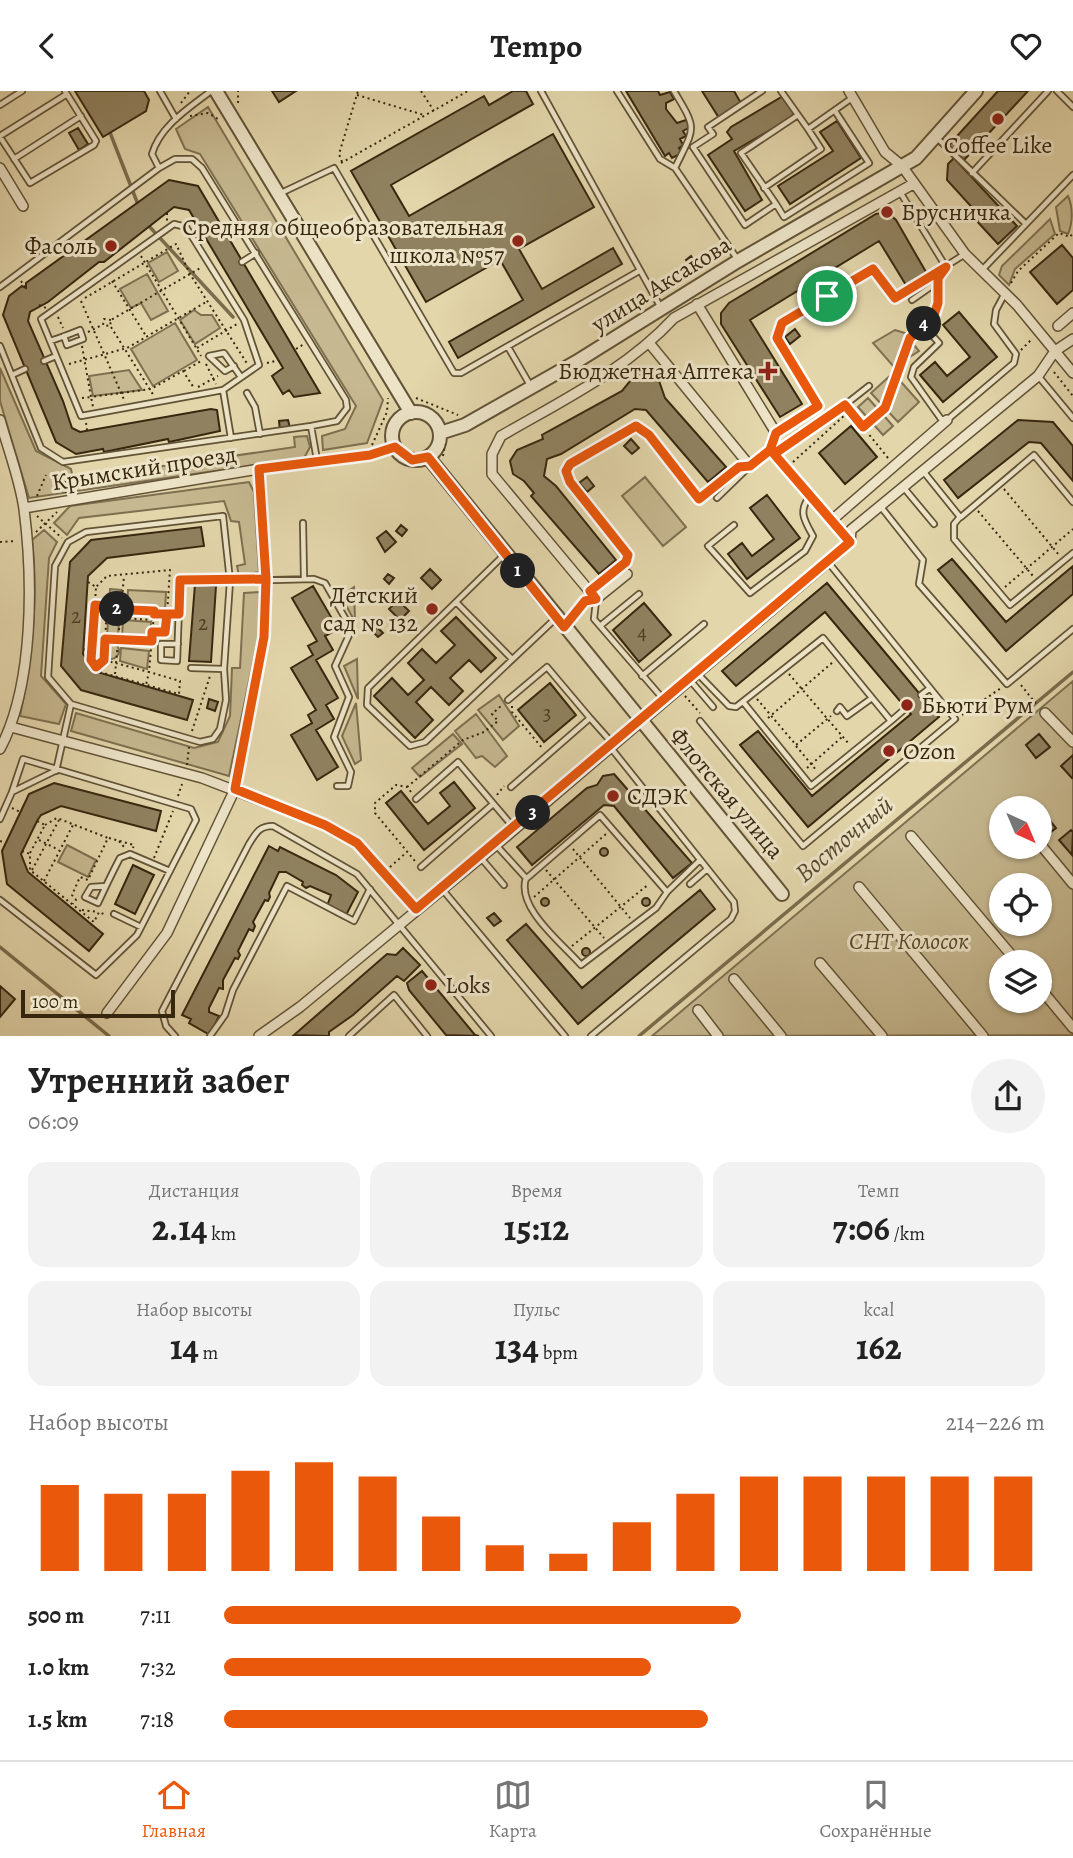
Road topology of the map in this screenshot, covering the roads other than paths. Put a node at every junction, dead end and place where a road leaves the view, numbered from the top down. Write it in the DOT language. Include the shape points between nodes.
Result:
graph roads {
  1 [pos="22,91"];
  2 [pos="213,91"];
  3 [pos="541,91"];
  4 [pos="617,91"];
  5 [pos="674,91"];
  6 [pos="762,91"];
  7 [pos="781,91"];
  8 [pos="976,91"];
  9 [pos="1048,91"];
  10 [pos="1057,91"];
  11 [pos="66,92"];
  12 [pos="164,92"];
  13 [pos="850,95"];
  14 [pos="0,104"];
  15 [pos="1073,107"];
  16 [pos="835,111"];
  17 [pos="798,115"];
  18 [pos="81,116"];
  19 [pos="176,119"];
  20 [pos="808,129"];
  21 [pos="0,137"];
  22 [pos="936,137"];
  23 [pos="14,159"];
  24 [pos="902,166"];
  25 [pos="0,168"];
  26 [pos="159,168"];
  27 [pos="675,169"];
  28 [pos="972,173"];
  29 [pos="1073,175"];
  30 [pos="913,184"];
  31 [pos="764,188"];
  32 [pos="900,192"];
  33 [pos="277,195"];
  34 [pos="776,204"];
  35 [pos="23,206"];
  36 [pos="1026,224"];
  37 [pos="256,253"];
  38 [pos="965,254"];
  39 [pos="738,261"];
  40 [pos="242,262"];
  41 [pos="946,267"];
  42 [pos="639,271"];
  43 [pos="981,271"];
  44 [pos="225,272"];
  45 [pos="218,277"];
  46 [pos="0,286"];
  47 [pos="1005,294"];
  48 [pos="912,300"];
  49 [pos="697,304"];
  50 [pos="661,309"];
  51 [pos="1073,313"];
  52 [pos="923,325"];
  53 [pos="1058,326"];
  54 [pos="64,336"];
  55 [pos="1073,339"];
  56 [pos="50,341"];
  57 [pos="650,344"];
  58 [pos="0,346"];
  59 [pos="508,347"];
  60 [pos="1055,351"];
  61 [pos="56,356"];
  62 [pos="44,361"];
  63 [pos="234,366"];
  64 [pos="25,369"];
  65 [pos="1073,373"];
  66 [pos="12,375"];
  67 [pos="1038,376"];
  68 [pos="241,377"];
  69 [pos="869,386"];
  70 [pos="531,387"];
  71 [pos="220,391"];
  72 [pos="247,393"];
  73 [pos="411,413"];
  74 [pos="1073,418"];
  75 [pos="0,420"];
  76 [pos="947,420"];
  77 [pos="311,426"];
  78 [pos="440,433"];
  79 [pos="776,433"];
  80 [pos="260,434"];
  81 [pos="231,438"];
  82 [pos="395,447"];
  83 [pos="772,452"];
  84 [pos="428,457"];
  85 [pos="318,461"];
  86 [pos="750,466"];
  87 [pos="259,469"];
  88 [pos="923,471"];
  89 [pos="903,487"];
  90 [pos="810,495"];
  91 [pos="717,498"];
  92 [pos="1073,502"];
  93 [pos="880,506"];
  94 [pos="24,508"];
  95 [pos="960,517"];
  96 [pos="832,520"];
  97 [pos="303,523"];
  98 [pos="934,524"];
  99 [pos="733,525"];
  100 [pos="850,542"];
  101 [pos="1073,553"];
  102 [pos="505,554"];
  103 [pos="828,562"];
  104 [pos="627,574"];
  105 [pos="266,579"];
  106 [pos="304,579"];
  107 [pos="230,581"];
  108 [pos="639,594"];
  109 [pos="593,595"];
  110 [pos="456,602"];
  111 [pos="560,622"];
  112 [pos="704,624"];
  113 [pos="600,626"];
  114 [pos="1073,629"];
  115 [pos="178,644"];
  116 [pos="511,658"];
  117 [pos="191,668"];
  118 [pos="224,669"];
  119 [pos="642,675"];
  120 [pos="693,675"];
  121 [pos="930,688"];
  122 [pos="921,695"];
  123 [pos="872,698"];
  124 [pos="508,700"];
  125 [pos="664,700"];
  126 [pos="744,703"];
  127 [pos="71,704"];
  128 [pos="713,707"];
  129 [pos="906,708"];
  130 [pos="1042,710"];
  131 [pos="837,711"];
  132 [pos="590,718"];
  133 [pos="640,721"];
  134 [pos="700,721"];
  135 [pos="891,721"];
  136 [pos="11,727"];
  137 [pos="61,739"];
  138 [pos="1073,742"];
  139 [pos="612,746"];
  140 [pos="0,748"];
  141 [pos="56,771"];
  142 [pos="337,786"];
  143 [pos="512,787"];
  144 [pos="235,789"];
  145 [pos="12,792"];
  146 [pos="416,799"];
  147 [pos="493,804"];
  148 [pos="0,819"];
  149 [pos="514,829"];
  150 [pos="911,836"];
  151 [pos="496,845"];
  152 [pos="480,857"];
  153 [pos="1052,859"];
  154 [pos="699,861"];
  155 [pos="421,867"];
  156 [pos="706,870"];
  157 [pos="170,871"];
  158 [pos="526,878"];
  159 [pos="690,884"];
  160 [pos="1073,884"];
  161 [pos="504,885"];
  162 [pos="106,886"];
  163 [pos="859,887"];
  164 [pos="442,888"];
  165 [pos="370,889"];
  166 [pos="667,892"];
  167 [pos="782,894"];
  168 [pos="0,901"];
  169 [pos="416,909"];
  170 [pos="113,916"];
  171 [pos="400,923"];
  172 [pos="141,927"];
  173 [pos="1007,950"];
  174 [pos="820,963"];
  175 [pos="734,979"];
  176 [pos="1052,1003"];
  177 [pos="698,1010"];
  178 [pos="107,1013"];
  179 [pos="1073,1028"];
  180 [pos="175,1035"];
  181 [pos="210,1035"];
  182 [pos="260,1035"];
  183 [pos="349,1035"];
  184 [pos="427,1035"];
  185 [pos="492,1035"];
  186 [pos="565,1035"];
  187 [pos="591,1035"];
  188 [pos="718,1035"];
  189 [pos="781,1035"];
  190 [pos="882,1035"];
  191 [pos="983,1035"];
  1 -- 14 [label="lane"];
  2 -- 19 [label="lane"];
  2 -- 33 [label="street"];
  3 -- 42 [label="lane"];
  4 -- 27 [label="lane" via="660,159"];
  5 -- 27 [label="lane" via="693,127"];
  6 -- 34 [label="lane" via="708,127 713,134 693,147 745,225"];
  7 -- 17 [label="lane"];
  8 -- 22 [label="street, улица Аксакова"];
  9 -- 28 [label="lane"];
  10 -- 15 [label="lane"];
  11 -- 18 [label="lane"];
  11 -- 21 [label="lane"];
  12 -- 19 [label="lane"];
  13 -- 16 [label="lane"];
  13 -- 24 [label="street" via="885,152"];
  16 -- 20 [label="lane"];
  16 -- 34 [label="lane" via="869,163 784,217"];
  17 -- 20 [label="lane"];
  17 -- 31 [label="lane" via="741,153"];
  18 -- 23 [label="lane"];
  18 -- 23 [label="lane" via="94,145 30,183"];
  19 -- 26 [label="lane" via="155,141 152,154"];
  20 -- 31 [label="lane" via="821,149"];
  21 -- 23 [label="lane"];
  22 -- 24 [label="street, улица Аксакова" via="916,159"];
  22 -- 28 [label="lane"];
  24 -- 30 [label="street"];
  24 -- 39 [label="street, улица Аксакова"];
  25 -- 35 [label="street"];
  26 -- 37 [label="lane" via="175,159 192,159"];
  26 -- 46 [label="lane"];
  27 -- 39 [label="lane"];
  28 -- 36 [label="lane"];
  29 -- 36 [label="lane"];
  30 -- 32 [label="street"];
  30 -- 38 [label="street"];
  31 -- 34 [label="lane"];
  32 -- 41 [label="lane"];
  32 -- 49 [label="street"];
  33 -- 59 [label="lane" via="334,168 449,369 461,373"];
  33 -- 73 [label="street"];
  36 -- 43 [label="lane"];
  37 -- 40 [label="lane"];
  37 -- 77 [label="lane" via="346,400 343,416 337,421"];
  38 -- 41 [label="lane"];
  38 -- 43 [label="street"];
  39 -- 50 [label="street, улица Аксакова"];
  41 -- 48 [label="lane"];
  41 -- 79 [label="lane" via="895,298 873,269 782,323 777,338 818,406"];
  42 -- 50 [label="lane"];
  42 -- 59 [label="lane"];
  43 -- 47 [label="street"];
  44 -- 45 [label="lane"];
  45 -- 56 [label="lane" via="187,227 174,224 41,319"];
  45 -- 68 [label="lane" via="257,352 259,365"];
  47 -- 60 [label="street"];
  47 -- 76 [label="lane" via="994,324 1016,354 1014,363"];
  49 -- 57 [label="street" via="674,318"];
  49 -- 79 [label="street"];
  50 -- 70 [label="street, улица Аксакова"];
  51 -- 53 [label="street"];
  52 -- 76 [label="lane" via="939,343 914,367 911,377 941,419"];
  54 -- 54 [label="lane" via="79,330 81,337 67,345"];
  54 -- 56 [label="lane"];
  55 -- 60 [label="street"];
  56 -- 61 [label="lane"];
  57 -- 86 [label="street"];
  57 -- 109 [label="street" via="501,436 492,454 492,474 505,493"];
  58 -- 66 [label="lane"];
  59 -- 70 [label="lane"];
  60 -- 65 [label="street"];
  60 -- 67 [label="street"];
  61 -- 62 [label="lane"];
  61 -- 71 [label="lane" via="81,416"];
  63 -- 63 [label="lane" via="224,353 209,356 225,372"];
  63 -- 68 [label="lane"];
  64 -- 66 [label="lane"];
  66 -- 81 [label="lane" via="41,448 63,462"];
  67 -- 74 [label="lane"];
  67 -- 88 [label="street"];
  68 -- 71 [label="lane"];
  69 -- 83 [label="lane"];
  70 -- 78 [label="street, улица Аксакова" via="465,425"];
  71 -- 81 [label="lane"];
  72 -- 80 [label="lane"];
  73 -- 78 [label="street" via="433,419"];
  73 -- 82 [label="street" via="394,426"];
  75 -- 94 [label="street, Крымский проезд"];
  76 -- 96 [label="street"];
  77 -- 80 [label="lane"];
  77 -- 85 [label="lane"];
  78 -- 84 [label="street" via="438,447"];
  79 -- 83 [label="street"];
  80 -- 81 [label="lane"];
  82 -- 84 [label="street" via="412,460"];
  82 -- 85 [label="street, Крымский проезд"];
  83 -- 86 [label="street"];
  83 -- 90 [label="street"];
  84 -- 102 [label="street, Флотская улица"];
  85 -- 87 [label="street, Крымский проезд"];
  86 -- 91 [label="lane"];
  86 -- 109 [label="lane" via="739,467 699,499 649,435 636,426 570,464 566,471 570,482 628,555"];
  87 -- 94 [label="street, Крымский проезд"];
  87 -- 105 [label="street"];
  88 -- 89 [label="street"];
  88 -- 95 [label="lane"];
  89 -- 93 [label="street"];
  89 -- 98 [label="lane"];
  90 -- 96 [label="street"];
  90 -- 99 [label="lane" via="802,506 813,535 805,551 750,593 708,546"];
  92 -- 95 [label="lane" via="1034,455"];
  93 -- 100 [label="street" via="851,530"];
  93 -- 114 [label="lane" via="923,560 919,584 1007,684"];
  94 -- 136 [label="street, Крымский проезд" via="27,623"];
  95 -- 101 [label="lane" via="954,524 954,539 1010,605"];
  96 -- 100 [label="street"];
  97 -- 106 [label="lane"];
  100 -- 103 [label="street"];
  102 -- 110 [label="lane"];
  102 -- 111 [label="street, Флотская улица"];
  103 -- 120 [label="street"];
  103 -- 121 [label="lane"];
  104 -- 109 [label="street"];
  105 -- 106 [label="lane"];
  105 -- 107 [label="lane"];
  105 -- 144 [label="street" via="264,637"];
  106 -- 142 [label="lane" via="325,583 350,633 335,666 349,697 334,737 351,772 348,786"];
  107 -- 115 [label="lane" via="180,580"];
  107 -- 118 [label="lane"];
  107 -- 127 [label="lane" via="223,516 86,532 68,543 55,566 48,677"];
  108 -- 113 [label="lane"];
  109 -- 111 [label="street"];
  109 -- 113 [label="lane" via="594,618"];
  110 -- 116 [label="lane"];
  110 -- 116 [label="lane" via="368,688 367,705 410,746 425,742"];
  111 -- 116 [label="lane"];
  111 -- 133 [label="street, Флотская улица"];
  112 -- 119 [label="lane"];
  113 -- 119 [label="lane"];
  115 -- 115 [label="lane" via="177,661 161,660 162,644"];
  117 -- 118 [label="lane"];
  118 -- 127 [label="lane" via="226,700 220,729 213,739 200,742"];
  119 -- 125 [label="lane"];
  120 -- 125 [label="street"];
  120 -- 126 [label="lane" via="729,706"];
  120 -- 128 [label="lane"];
  121 -- 122 [label="lane"];
  121 -- 134 [label="lane" via="955,719 803,846"];
  123 -- 126 [label="lane" via="823,638"];
  123 -- 131 [label="lane" via="847,716 840,708"];
  123 -- 135 [label="lane"];
  124 -- 132 [label="lane" via="547,667"];
  125 -- 133 [label="street"];
  126 -- 135 [label="lane" via="811,786"];
  127 -- 137 [label="lane"];
  129 -- 135 [label="lane"];
  130 -- 138 [label="street"];
  132 -- 139 [label="lane"];
  132 -- 143 [label="lane"];
  133 -- 139 [label="street"];
  133 -- 167 [label="street, Флотская улица"];
  136 -- 137 [label="street"];
  136 -- 140 [label="street, Крымский проезд"];
  137 -- 141 [label="lane"];
  137 -- 144 [label="street"];
  139 -- 149 [label="street"];
  139 -- 154 [label="lane"];
  141 -- 145 [label="lane"];
  141 -- 145 [label="lane" via="23,759"];
  141 -- 157 [label="lane" via="191,809 196,820"];
  144 -- 169 [label="street" via="325,825 357,843"];
  144 -- 178 [label="street" via="167,933"];
  145 -- 148 [label="lane"];
  146 -- 147 [label="lane" via="458,762"];
  147 -- 149 [label="lane"];
  147 -- 155 [label="lane"];
  149 -- 151 [label="street"];
  150 -- 173 [label="street"];
  151 -- 152 [label="street"];
  151 -- 158 [label="lane"];
  152 -- 161 [label="lane"];
  152 -- 164 [label="street"];
  153 -- 160 [label="street"];
  154 -- 156 [label="lane"];
  154 -- 166 [label="lane"];
  156 -- 159 [label="lane"];
  156 -- 187 [label="lane" via="734,902 731,919"];
  157 -- 162 [label="lane" via="131,854 120,858"];
  157 -- 172 [label="lane"];
  158 -- 166 [label="lane" via="600,815"];
  158 -- 166 [label="lane" via="522,890 526,904 581,965 656,908"];
  162 -- 162 [label="lane" via="98,903 85,897 91,887"];
  163 -- 191 [label="street"];
  164 -- 169 [label="street"];
  164 -- 186 [label="lane"];
  165 -- 171 [label="lane"];
  165 -- 180 [label="lane" via="357,874 273,826 257,830 162,1011 166,1026"];
  165 -- 181 [label="lane" via="354,921 287,885 233,990 225,1015"];
  168 -- 172 [label="lane" via="96,975"];
  169 -- 171 [label="street"];
  170 -- 172 [label="lane"];
  171 -- 182 [label="street"];
  171 -- 185 [label="lane"];
  174 -- 190 [label="street"];
  175 -- 189 [label="street"];
  176 -- 179 [label="street"];
  177 -- 188 [label="street"];
  183 -- 184 [label="lane" via="394,995"];
}
